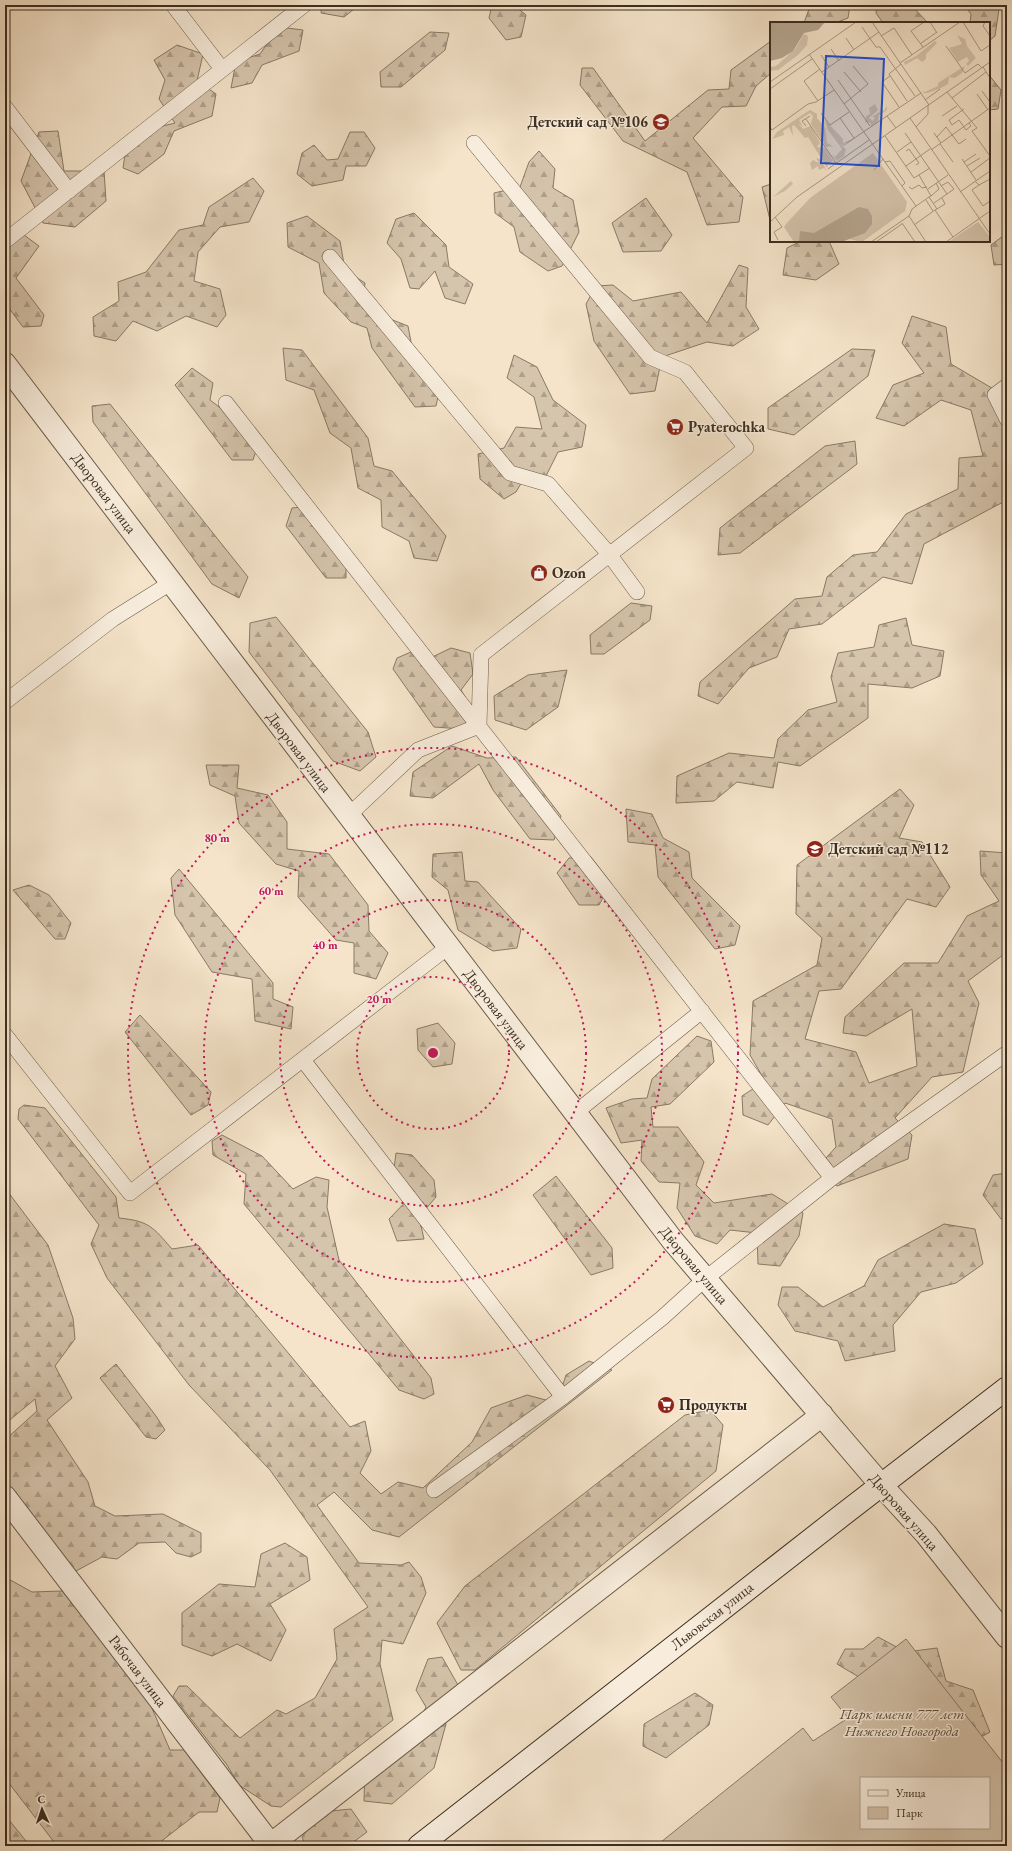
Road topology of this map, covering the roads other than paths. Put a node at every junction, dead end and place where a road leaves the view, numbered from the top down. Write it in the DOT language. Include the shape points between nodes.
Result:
graph roads {
  1 [pos="173,5"];
  2 [pos="304,5"];
  3 [pos="222,69"];
  4 [pos="5,107"];
  5 [pos="474,143"];
  6 [pos="69,191"];
  7 [pos="5,241"];
  8 [pos="330,256"];
  9 [pos="5,364"];
  10 [pos="1007,386"];
  11 [pos="226,403"];
  12 [pos="1007,419"];
  13 [pos="609,554"];
  14 [pos="172,582"];
  15 [pos="637,592"];
  16 [pos="5,702"];
  17 [pos="479,726"];
  18 [pos="348,816"];
  19 [pos="448,947"];
  20 [pos="702,1011"];
  21 [pos="5,1035"];
  22 [pos="1007,1053"];
  23 [pos="303,1060"];
  24 [pos="575,1114"];
  25 [pos="832,1178"];
  26 [pos="705,1279"];
  27 [pos="1007,1388"];
  28 [pos="563,1397"];
  29 [pos="822,1415"];
  30 [pos="881,1485"];
  31 [pos="434,1490"];
  32 [pos="5,1497"];
  33 [pos="1007,1637"];
  34 [pos="270,1845"];
  35 [pos="419,1846"];
  1 -- 3 [label="lane"];
  2 -- 3 [label="lane"];
  3 -- 6 [label="lane"];
  4 -- 6 [label="lane"];
  5 -- 13 [label="lane" via="650,357 685,372 746,448"];
  6 -- 7 [label="lane"];
  8 -- 13 [label="lane" via="510,473 548,484"];
  9 -- 14 [label="street, Дворовая улица"];
  10 -- 12 [label="lane" via="995,395"];
  11 -- 17 [label="lane"];
  13 -- 15 [label="lane"];
  13 -- 17 [label="lane" via="480,655"];
  14 -- 16 [label="lane" via="113,619"];
  14 -- 18 [label="street, Дворовая улица"];
  17 -- 18 [label="lane" via="418,750"];
  17 -- 20 [label="lane"];
  18 -- 19 [label="street, Дворовая улица"];
  19 -- 23 [label="lane"];
  19 -- 24 [label="street, Дворовая улица"];
  20 -- 24 [label="lane"];
  20 -- 25 [label="lane"];
  21 -- 23 [label="lane" via="130,1193"];
  22 -- 25 [label="lane"];
  23 -- 28 [label="lane"];
  24 -- 26 [label="street, Дворовая улица"];
  25 -- 26 [label="lane"];
  26 -- 28 [label="lane" via="662,1318"];
  26 -- 29 [label="street, Дворовая улица"];
  27 -- 30 [label="street, Львовская улица"];
  28 -- 31 [label="lane"];
  29 -- 30 [label="street, Дворовая улица"];
  29 -- 34 [label="street"];
  30 -- 33 [label="street, Дворовая улица" via="926,1534"];
  30 -- 35 [label="street, Львовская улица"];
  32 -- 34 [label="street, Рабочая улица"];
}
